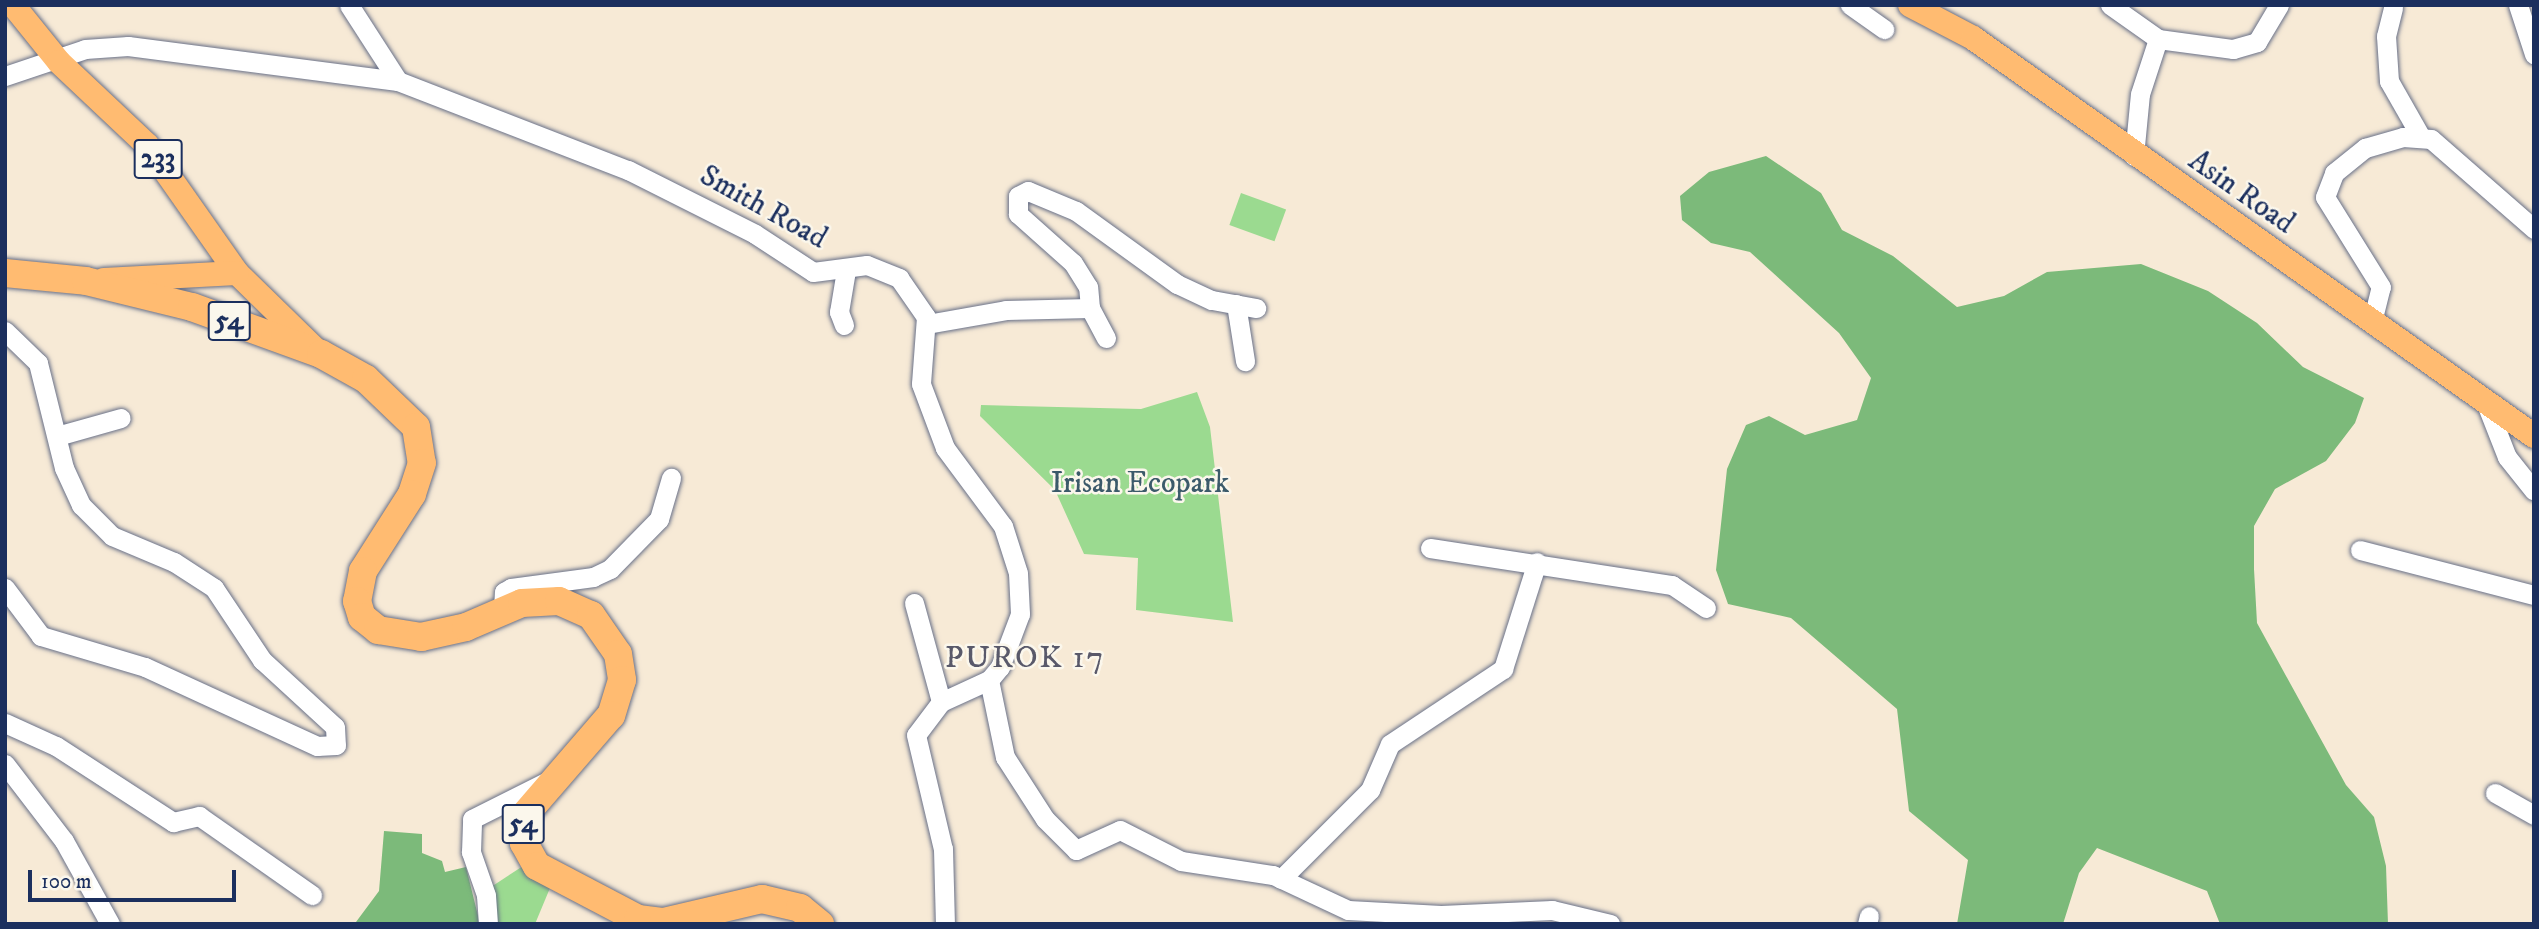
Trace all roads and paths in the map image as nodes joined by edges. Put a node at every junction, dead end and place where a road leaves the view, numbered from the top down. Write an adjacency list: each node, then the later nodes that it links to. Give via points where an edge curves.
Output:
1 (13, 5): 12 (main road, 233)
2 (349, 5): 14 (street)
3 (1850, 5): 9 (street)
4 (1910, 5): 16 (main road, Asin Road, via 1973,38)
5 (2110, 5): 10 (street)
6 (2279, 5): 10 (street, via 2248,48)
7 (2518, 5): 11 (street)
8 (2393, 8): 15 (street, via 2386,36 2389,81)
9 (1884, 29)
10 (2158, 38): 16 (street, via 2140,94)
11 (2534, 54)
12 (59, 62): 13 (street, Smith Road); 14 (street, Smith Road, via 85,49 128,46); 19 (main road, 233, via 147,145)
13 (5, 76)
14 (398, 81): 18 (street, Smith Road, via 647,179 755,234 813,272)
15 (2421, 137): 17 (street); 25 (street, via 2365,148 2327,184 2326,206 2381,287)
16 (2134, 156): 25 (main road, Asin Road)
17 (2534, 229)
18 (846, 270): 26 (street, Smith Road, via 877,267 899,278 923,306); 27 (street, via 839,312)
19 (236, 273): 21 (main road); 30 (main road, 233)
20 (5, 274): 21 (highway, 54)
21 (86, 281): 30 (highway, 54, via 192,307)
22 (1236, 304): 23 (street, via 1177,284 1076,211 1022,192 1018,214 1073,263 1092,298); 24 (street); 31 (street)
23 (1090, 308): 26 (street, via 1006,310); 29 (street)
24 (1256, 308)
25 (2372, 322): 32 (main road, Asin Road)
26 (927, 324): 46 (street, via 920,375 927,400 945,447 1003,526 1018,573 1016,636)
27 (844, 325)
28 (5, 331): 34 (street, via 38,363)
29 (1107, 338)
30 (321, 354): 45 (highway, 54, via 392,401 416,427 421,444 421,475 358,587 362,617 378,630 421,637)
31 (1245, 362)
32 (2485, 401): 35 (main road, Asin Road); 37 (street, via 2507,457)
33 (121, 418): 34 (street)
34 (57, 436): 41 (street, via 71,489 99,525 214,588 262,660 335,727 336,745 317,746 145,667 41,636)
35 (2534, 436)
36 (671, 478): 45 (street, via 659,519 610,569 593,577 511,588 504,592)
37 (2534, 491)
38 (1430, 548): 40 (street)
39 (2360, 550): 42 (street)
40 (1537, 562): 44 (street, via 1672,585); 53 (street, via 1500,674 1390,744 1370,790)
41 (5, 588)
42 (2534, 595)
43 (914, 603): 47 (street)
44 (1706, 608)
45 (503, 610): 50 (highway, 54, via 541,601 578,606 605,629 621,666 620,696 611,715)
46 (989, 680): 47 (street); 53 (street, via 1004,757 1069,847 1081,849 1100,834 1120,830 1181,861)
47 (941, 702): 58 (street, via 914,745 943,849)
48 (5, 723): 54 (street, via 56,746 173,822 199,816)
49 (5, 764): 55 (street, via 58,831)
50 (550, 780): 56 (street, via 472,819 471,852 486,895); 57 (highway, 54, via 523,817 523,831 537,866 557,879 638,919 664,922 762,900 800,908)
51 (2495, 793): 52 (street)
52 (2534, 815)
53 (1281, 879): 59 (street, via 1348,910 1569,911)
54 (312, 895)
55 (110, 924)
56 (488, 924)
57 (820, 924)
58 (945, 924)
59 (1610, 924)

